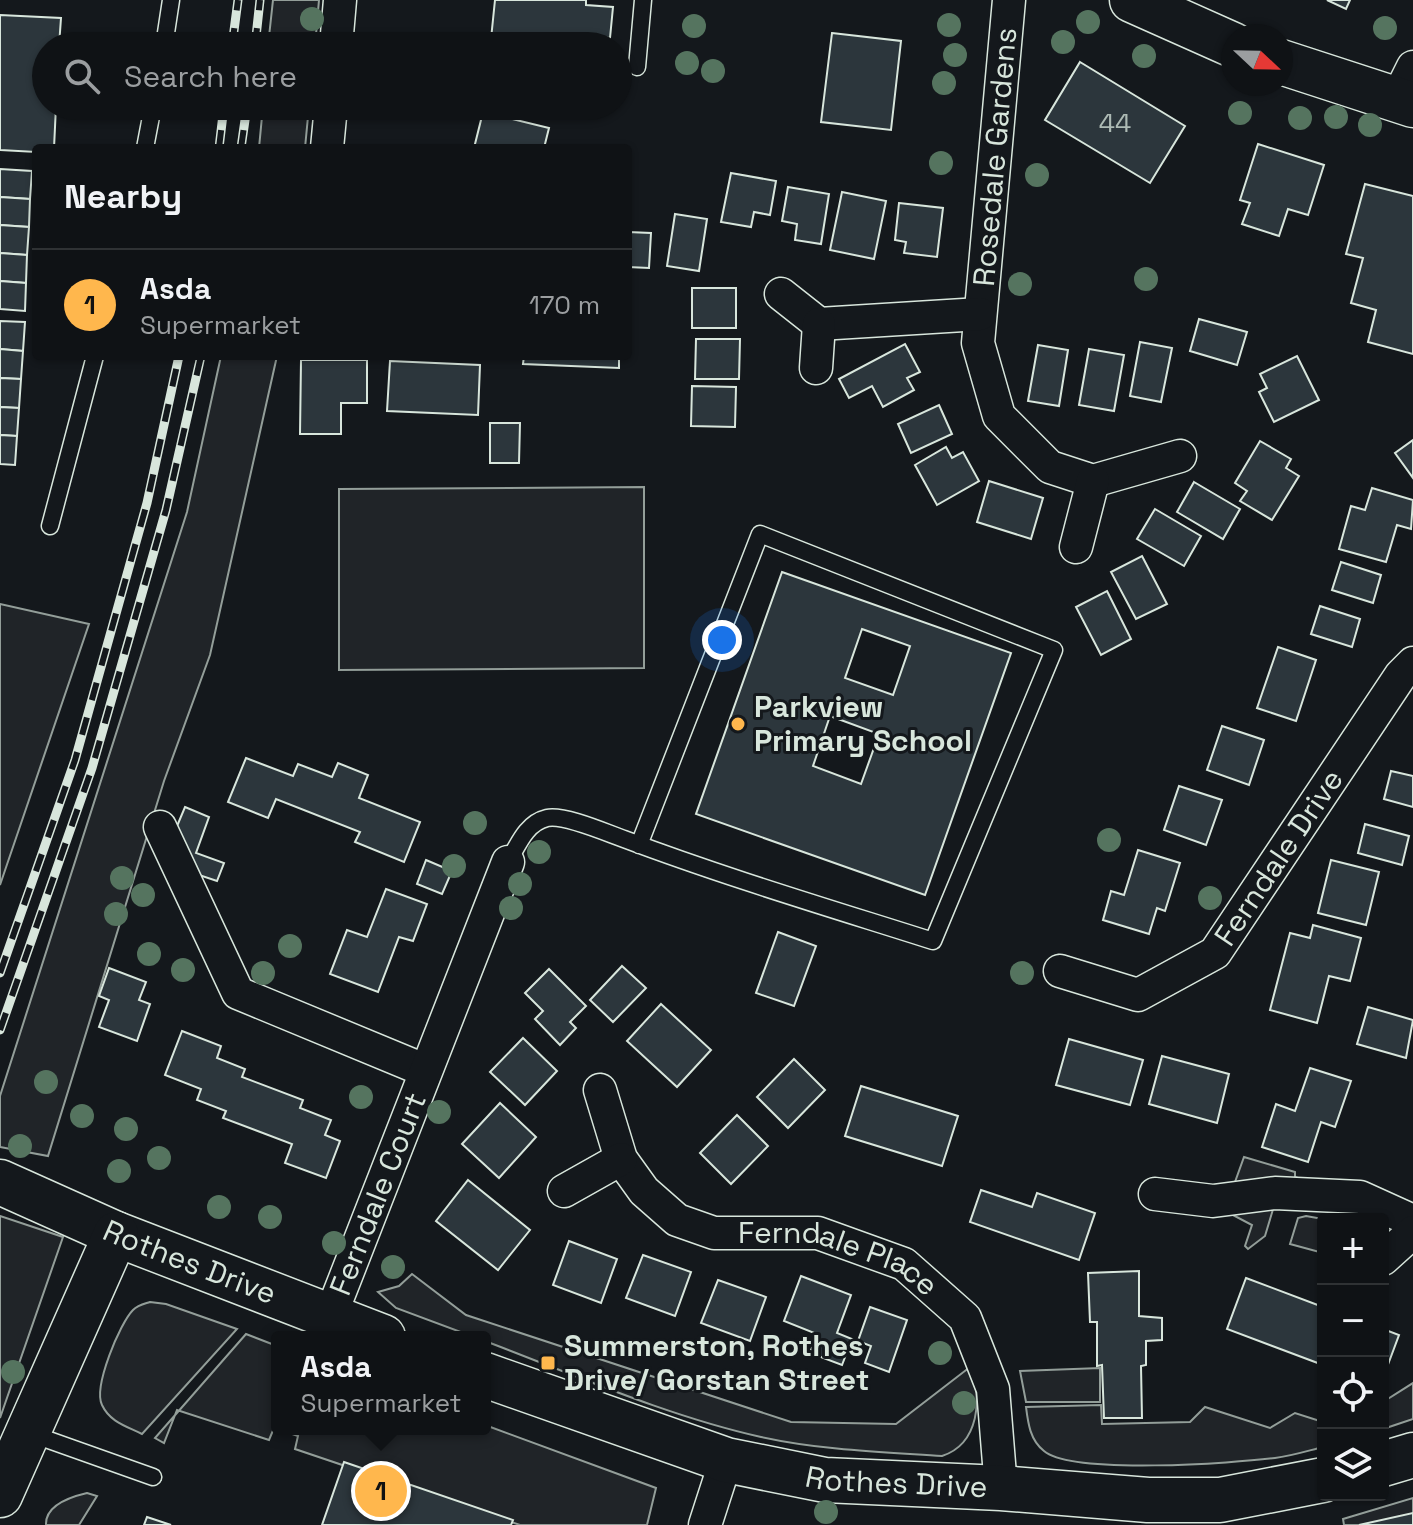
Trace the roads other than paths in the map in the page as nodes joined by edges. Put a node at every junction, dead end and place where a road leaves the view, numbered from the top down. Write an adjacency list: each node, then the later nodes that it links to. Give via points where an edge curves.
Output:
1 (171, 0): 6 (lane)
2 (340, 0): 7 (street)
3 (643, 0): 10 (lane)
4 (1009, 0): 17 (street, Rosedale Gardens)
5 (1132, 0): 8 (street)
6 (166, 32)
7 (337, 32)
8 (1221, 40)
9 (1293, 65): 11 (street)
10 (637, 67)
11 (1407, 91)
12 (150, 120): 14 (lane)
13 (330, 120): 15 (street)
14 (146, 144)
15 (327, 144)
16 (781, 294): 18 (street)
17 (980, 314): 18 (street, Rosedale Gardens); 22 (street, Rosedale Gardens, via 978,343 999,416 1050,467)
18 (819, 324): 20 (street)
19 (94, 360): 23 (lane)
20 (816, 368)
21 (1180, 456): 22 (street)
22 (1093, 481): 24 (street)
23 (50, 526)
24 (1076, 547)
25 (1413, 663): 29 (street, Ferndale Drive, via 1215,953 1138,995)
26 (160, 827): 30 (street, Ferndale Court, via 238,993)
27 (639, 845): 27 (lane, via 933,941 1054,650 760,534); 28 (lane, via 549,817 528,828)
28 (508, 862): 30 (street, Ferndale Court)
29 (1060, 971)
30 (424, 1070): 40 (street, Ferndale Court)
31 (600, 1090): 32 (street, Ferndale Place)
32 (621, 1159): 34 (street); 49 (street, Ferndale Place, via 644,1191 677,1220 714,1233 818,1233 904,1264 965,1318 993,1389)
33 (0, 1182): 38 (street, Rothes Drive)
34 (564, 1191)
35 (1155, 1194): 36 (street, via 1213,1201 1275,1193 1360,1197)
36 (1413, 1221)
37 (1413, 1232): 39 (street)
38 (116, 1234): 40 (street, Rothes Drive); 43 (street)
39 (1389, 1254)
40 (330, 1317): 41 (street, Rothes Drive)
41 (367, 1331)
42 (491, 1377): 45 (street, Rothes Drive)
43 (28, 1432): 47 (lane); 50 (street)
44 (1413, 1455): 46 (street)
45 (726, 1460): 49 (street, Rothes Drive, via 825,1480); 51 (street)
46 (1389, 1462)
47 (153, 1477)
48 (1317, 1481): 49 (street, Rothes Drive, via 1220,1500)
49 (1001, 1488)
50 (0, 1495)
51 (705, 1525)

